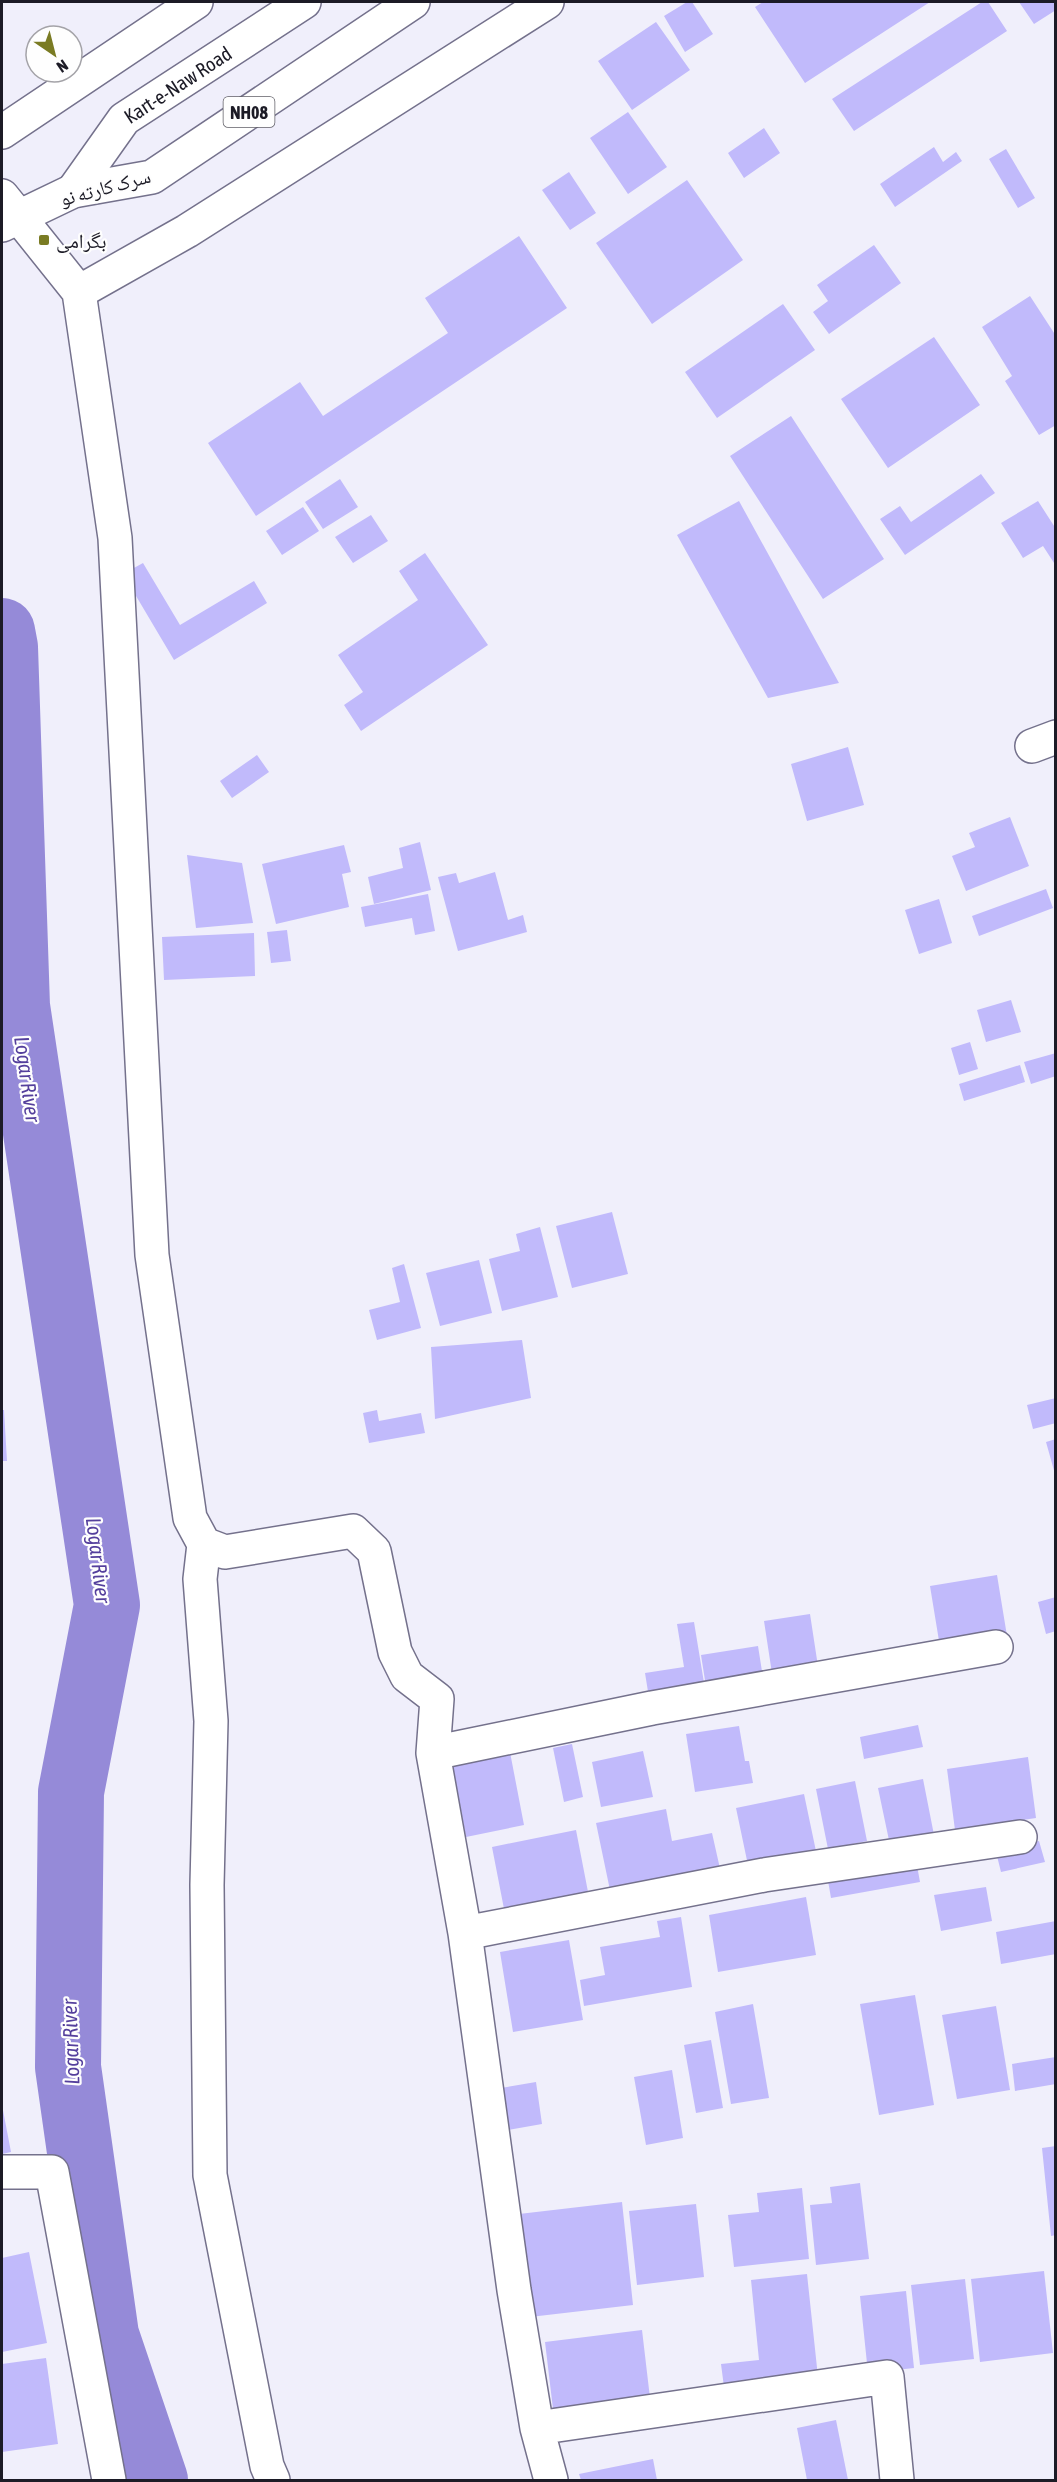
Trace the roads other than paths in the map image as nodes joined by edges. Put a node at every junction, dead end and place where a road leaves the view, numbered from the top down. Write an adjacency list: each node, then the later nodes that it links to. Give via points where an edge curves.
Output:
1 (196, 2): 5 (main road)
2 (304, 2): 6 (main road, Kart-e-Naw Road / NH08, via 124,119)
3 (413, 2): 6 (main road, سرک کارته نو / NH08, via 152,177)
4 (547, 2): 8 (main road, via 187,231)
5 (2, 132)
6 (73, 191): 7 (main road, سرک کارته نو / NH08)
7 (7, 213): 8 (main road)
8 (79, 292): 9 (main road, via 114,538 152,1255 190,1518)
9 (204, 1544): 11 (main road, via 225,1552 353,1531 374,1551 395,1652 407,1676 436,1699); 17 (main road, via 200,1579 211,1721 207,1885 210,2175)
10 (996, 1647): 11 (main road, via 652,1708)
11 (433, 1753): 13 (main road)
12 (1020, 1837): 13 (main road, via 764,1875)
13 (465, 1933): 15 (main road)
14 (2, 2172): 16 (main road, via 52,2172)
15 (537, 2428): 18 (main road); 19 (main road, via 886,2377)
16 (109, 2481)
17 (273, 2481)
18 (551, 2481)
19 (897, 2481)

